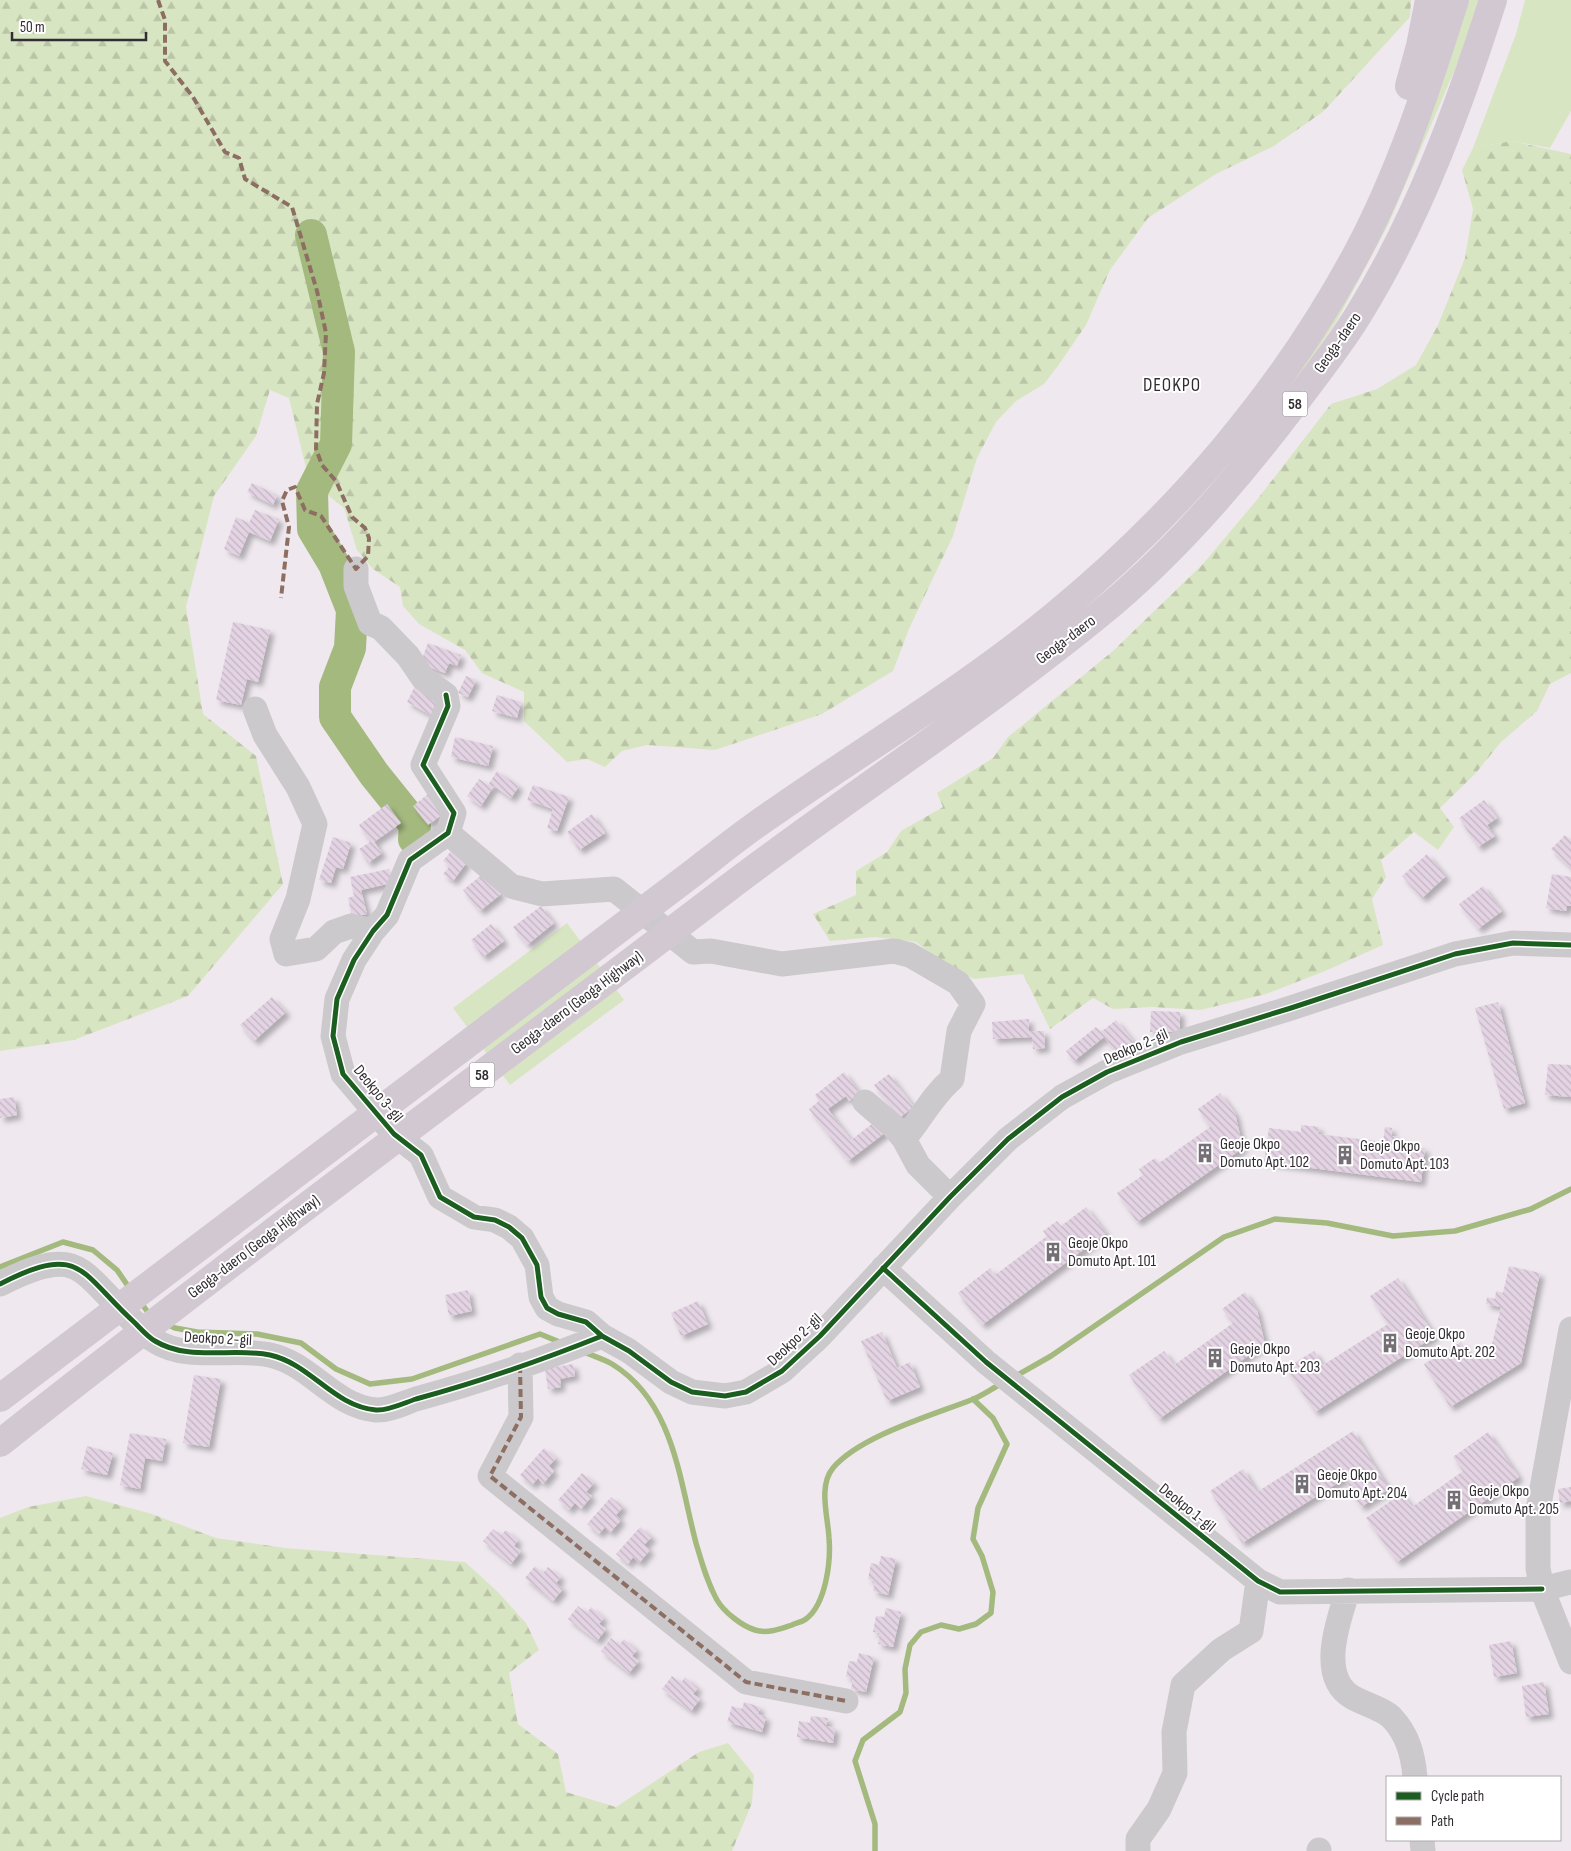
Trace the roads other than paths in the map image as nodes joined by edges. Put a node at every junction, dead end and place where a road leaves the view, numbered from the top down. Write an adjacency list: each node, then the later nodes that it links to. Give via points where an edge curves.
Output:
1 (1429, 0): 6 (highway, via 1405,100 1366,196 1316,296 1312,312)
2 (1455, 0): 6 (highway, Geoga-daero / 58, via 1431,76 1388,189 1358,251)
3 (1494, 0): 5 (highway, Geoga-daero / 58)
4 (1508, 0): 5 (highway, via 1482,83 1473,93)
5 (1463, 96): 10 (highway, Geoga-daero / 58, via 1413,210 1360,313 1268,440 1223,494 1106,609)
6 (1317, 322): 8 (highway, Geoga-daero / 58, via 1233,438 1155,524 1056,614)
7 (356, 569): 11 (street, via 356,586 370,623 381,628 408,656 423,678 446,695 448,706 423,765 454,813)
8 (951, 692): 22 (highway, Geoga-daero (Geoga Highway) / 58, via 763,820)
9 (254, 710): 12 (street, via 316,824 298,899 282,939 286,954 316,949 334,932 351,926)
10 (968, 715): 24 (highway, Geoga-daero (Geoga Highway) / 58, via 791,840)
11 (448, 833): 12 (street, Deokpo 3-gil, via 410,860 387,915); 15 (street, via 511,886 542,894 614,889 693,952 711,951 782,964 894,951 910,955 958,983 973,1004 959,1031 952,1079 938,1091)
12 (373, 931): 20 (street, Deokpo 3-gil, via 354,960 337,999 333,1036 344,1074 394,1134 421,1155 440,1197 474,1217 495,1220 522,1238 537,1265 541,1297 547,1308 586,1322)
13 (1571, 945): 16 (street, Deokpo 2-gil, via 1513,943 1455,954 1180,1042 1107,1072 1062,1098 1008,1139)
14 (865, 1102): 15 (street)
15 (904, 1139): 16 (street, via 918,1165)
16 (950, 1197): 17 (street, Deokpo 2-gil)
17 (883, 1268): 20 (street, Deokpo 2-gil, via 782,1372 746,1392 725,1396 692,1392 671,1382 629,1351); 25 (street, Deokpo 1-gil, via 986,1362)
18 (0, 1284): 21 (street, Deokpo 2-gil, via 41,1265 61,1263 78,1268 95,1280 154,1341 176,1349 269,1355 288,1362 337,1397 356,1406 378,1410)
19 (1571, 1329): 23 (street)
20 (580, 1344): 21 (street, Deokpo 2-gil)
21 (520, 1365): 30 (street, via 521,1417 490,1476 746,1682)
22 (0, 1398)
23 (1561, 1435): 27 (street, via 1538,1510 1538,1568)
24 (0, 1443)
25 (1258, 1581): 28 (street, Deokpo 1-gil, via 1280,1592); 32 (street, via 1250,1631 1221,1650 1182,1685 1174,1732 1174,1773 1159,1808 1138,1838)
26 (1571, 1582): 27 (street, Deokpo 1-gil)
27 (1542, 1589): 28 (street, Deokpo 1-gil); 29 (street)
28 (1348, 1590): 31 (street, via 1334,1635 1333,1661 1337,1681 1349,1696 1392,1716 1412,1748)
29 (1571, 1662)
30 (846, 1701)
31 (1415, 1776)
32 (1138, 1851)

